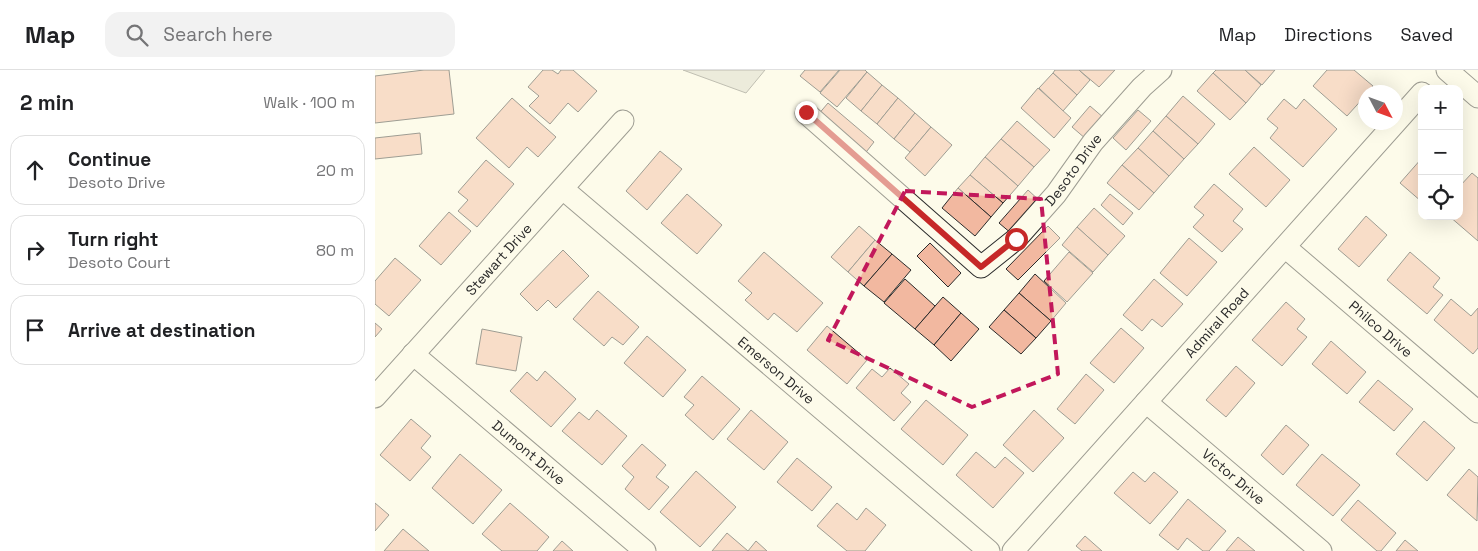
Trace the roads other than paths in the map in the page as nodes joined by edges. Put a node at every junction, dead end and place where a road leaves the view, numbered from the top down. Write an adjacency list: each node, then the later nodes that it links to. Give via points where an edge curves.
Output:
1 (1161, 70): 7 (street, Desoto Drive, via 1093,142 1056,194 1016,239 981,267)
2 (1442, 70): 4 (street)
3 (1447, 70): 6 (street)
4 (1429, 85)
5 (1418, 97): 10 (street, Admiral Road)
6 (1478, 97)
7 (806, 112)
8 (623, 121): 9 (street, Stewart Drive)
9 (563, 189): 11 (street, Stewart Drive); 16 (street, Emerson Drive)
10 (1285, 247): 13 (street, Admiral Road); 14 (street, Philco Drive)
11 (413, 354): 12 (street, Stewart Drive); 15 (street, Dumont Drive)
12 (375, 397)
13 (1146, 402): 17 (street, Admiral Road); 18 (street, Victor Drive)
14 (1478, 412)
15 (645, 551)
16 (989, 551)
17 (1013, 551)
18 (1321, 551)

